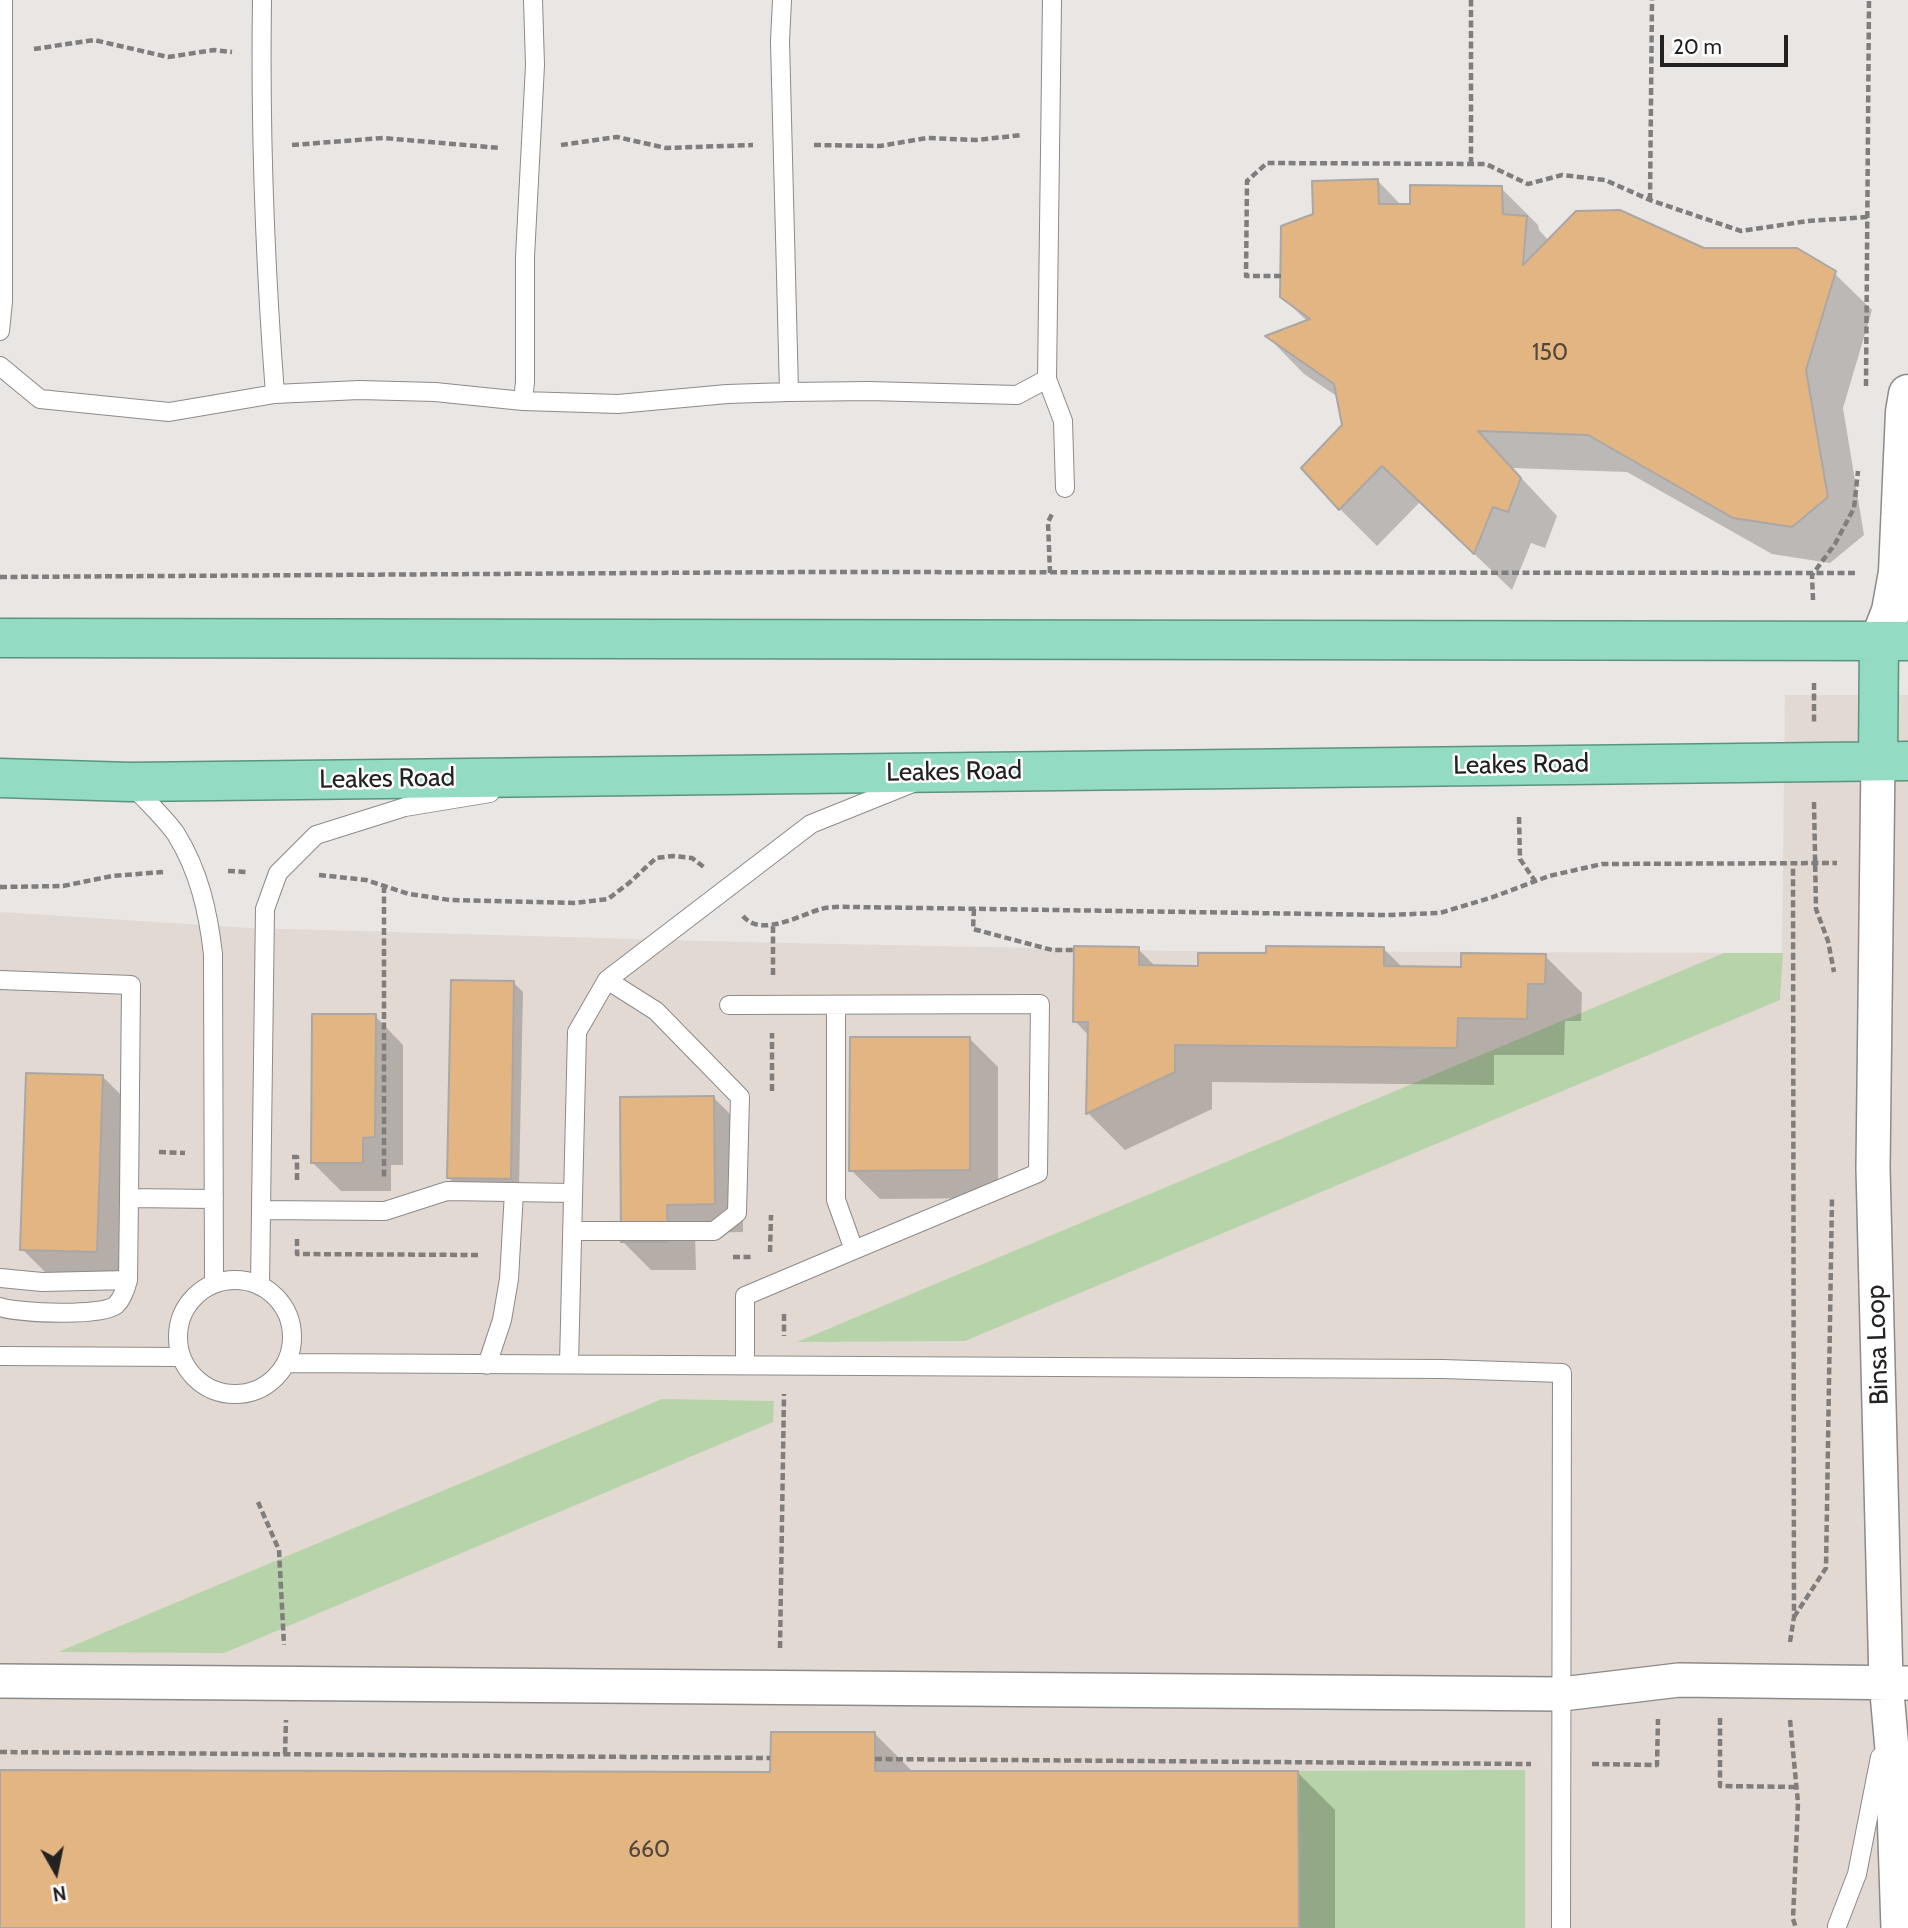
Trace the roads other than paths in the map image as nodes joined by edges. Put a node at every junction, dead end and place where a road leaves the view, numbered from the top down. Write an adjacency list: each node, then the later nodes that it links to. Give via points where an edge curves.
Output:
1 (3, 0): 6 (lane)
2 (262, 0): 10 (lane, via 268,295)
3 (533, 0): 12 (lane, via 535,65)
4 (782, 0): 9 (lane)
5 (1052, 0): 8 (lane)
6 (0, 331)
7 (0, 366): 10 (lane, via 40,399 117,407 169,412)
8 (1048, 379): 9 (lane, via 1017,394); 13 (lane, via 1063,421)
9 (789, 392): 12 (lane, via 618,404)
10 (275, 394): 12 (lane, via 435,391)
11 (1908, 394): 15 (street, via 1898,572 1891,611)
12 (523, 401)
13 (1065, 488)
14 (0, 638): 15 (highway)
15 (1893, 641): 16 (highway)
16 (1893, 761): 17 (highway, Leakes Road); 43 (street, Binsa Loop, via 1873,1168)
17 (942, 772): 18 (highway, Leakes Road); 22 (lane, via 811,824)
18 (594, 777): 20 (highway, Leakes Road); 29 (lane, via 405,807 316,835 278,873 265,909)
19 (0, 778): 20 (highway, Leakes Road)
20 (130, 782): 28 (lane, via 175,833 208,911 213,954)
21 (0, 980): 27 (lane, via 131,985)
22 (607, 980): 26 (lane, via 577,1032); 30 (lane, via 656,1011 740,1097 737,1213 714,1231)
23 (729, 1004): 24 (lane)
24 (836, 1005): 31 (lane, via 836,1200); 31 (lane, via 1040,1004 1038,1173)
25 (514, 1192): 26 (lane); 29 (lane, via 447,1191 384,1211); 40 (lane, via 509,1279 502,1320)
26 (573, 1193): 30 (lane)
27 (129, 1198): 28 (lane); 33 (lane)
28 (214, 1199): 34 (lane)
29 (261, 1210): 35 (lane)
30 (572, 1231): 41 (lane)
31 (854, 1250): 42 (lane, via 745,1296)
32 (0, 1278): 33 (lane)
33 (128, 1280): 36 (lane, via 116,1304 104,1311 17,1312)
34 (214, 1283): 35 (lane, via 232,1279); 38 (lane, via 186,1306 177,1340)
35 (260, 1286): 39 (lane, via 284,1306 291,1324 292,1344)
36 (0, 1307)
37 (0, 1356): 38 (lane)
38 (181, 1357): 39 (lane, via 189,1373 203,1385 237,1395 274,1379)
39 (286, 1363): 40 (lane)
40 (486, 1364): 41 (lane)
41 (569, 1364): 42 (lane)
42 (745, 1365): 46 (lane, via 1562,1373)
43 (1894, 1419): 45 (street, Binsa Loop)
44 (0, 1681): 46 (street)
45 (1894, 1690): 46 (street, via 1785,1679 1679,1679); 47 (lane, via 1857,1874); 49 (street, Binsa Loop)
46 (1562, 1694): 48 (lane)
47 (1838, 1926)
48 (1561, 1928)
49 (1898, 1928)

